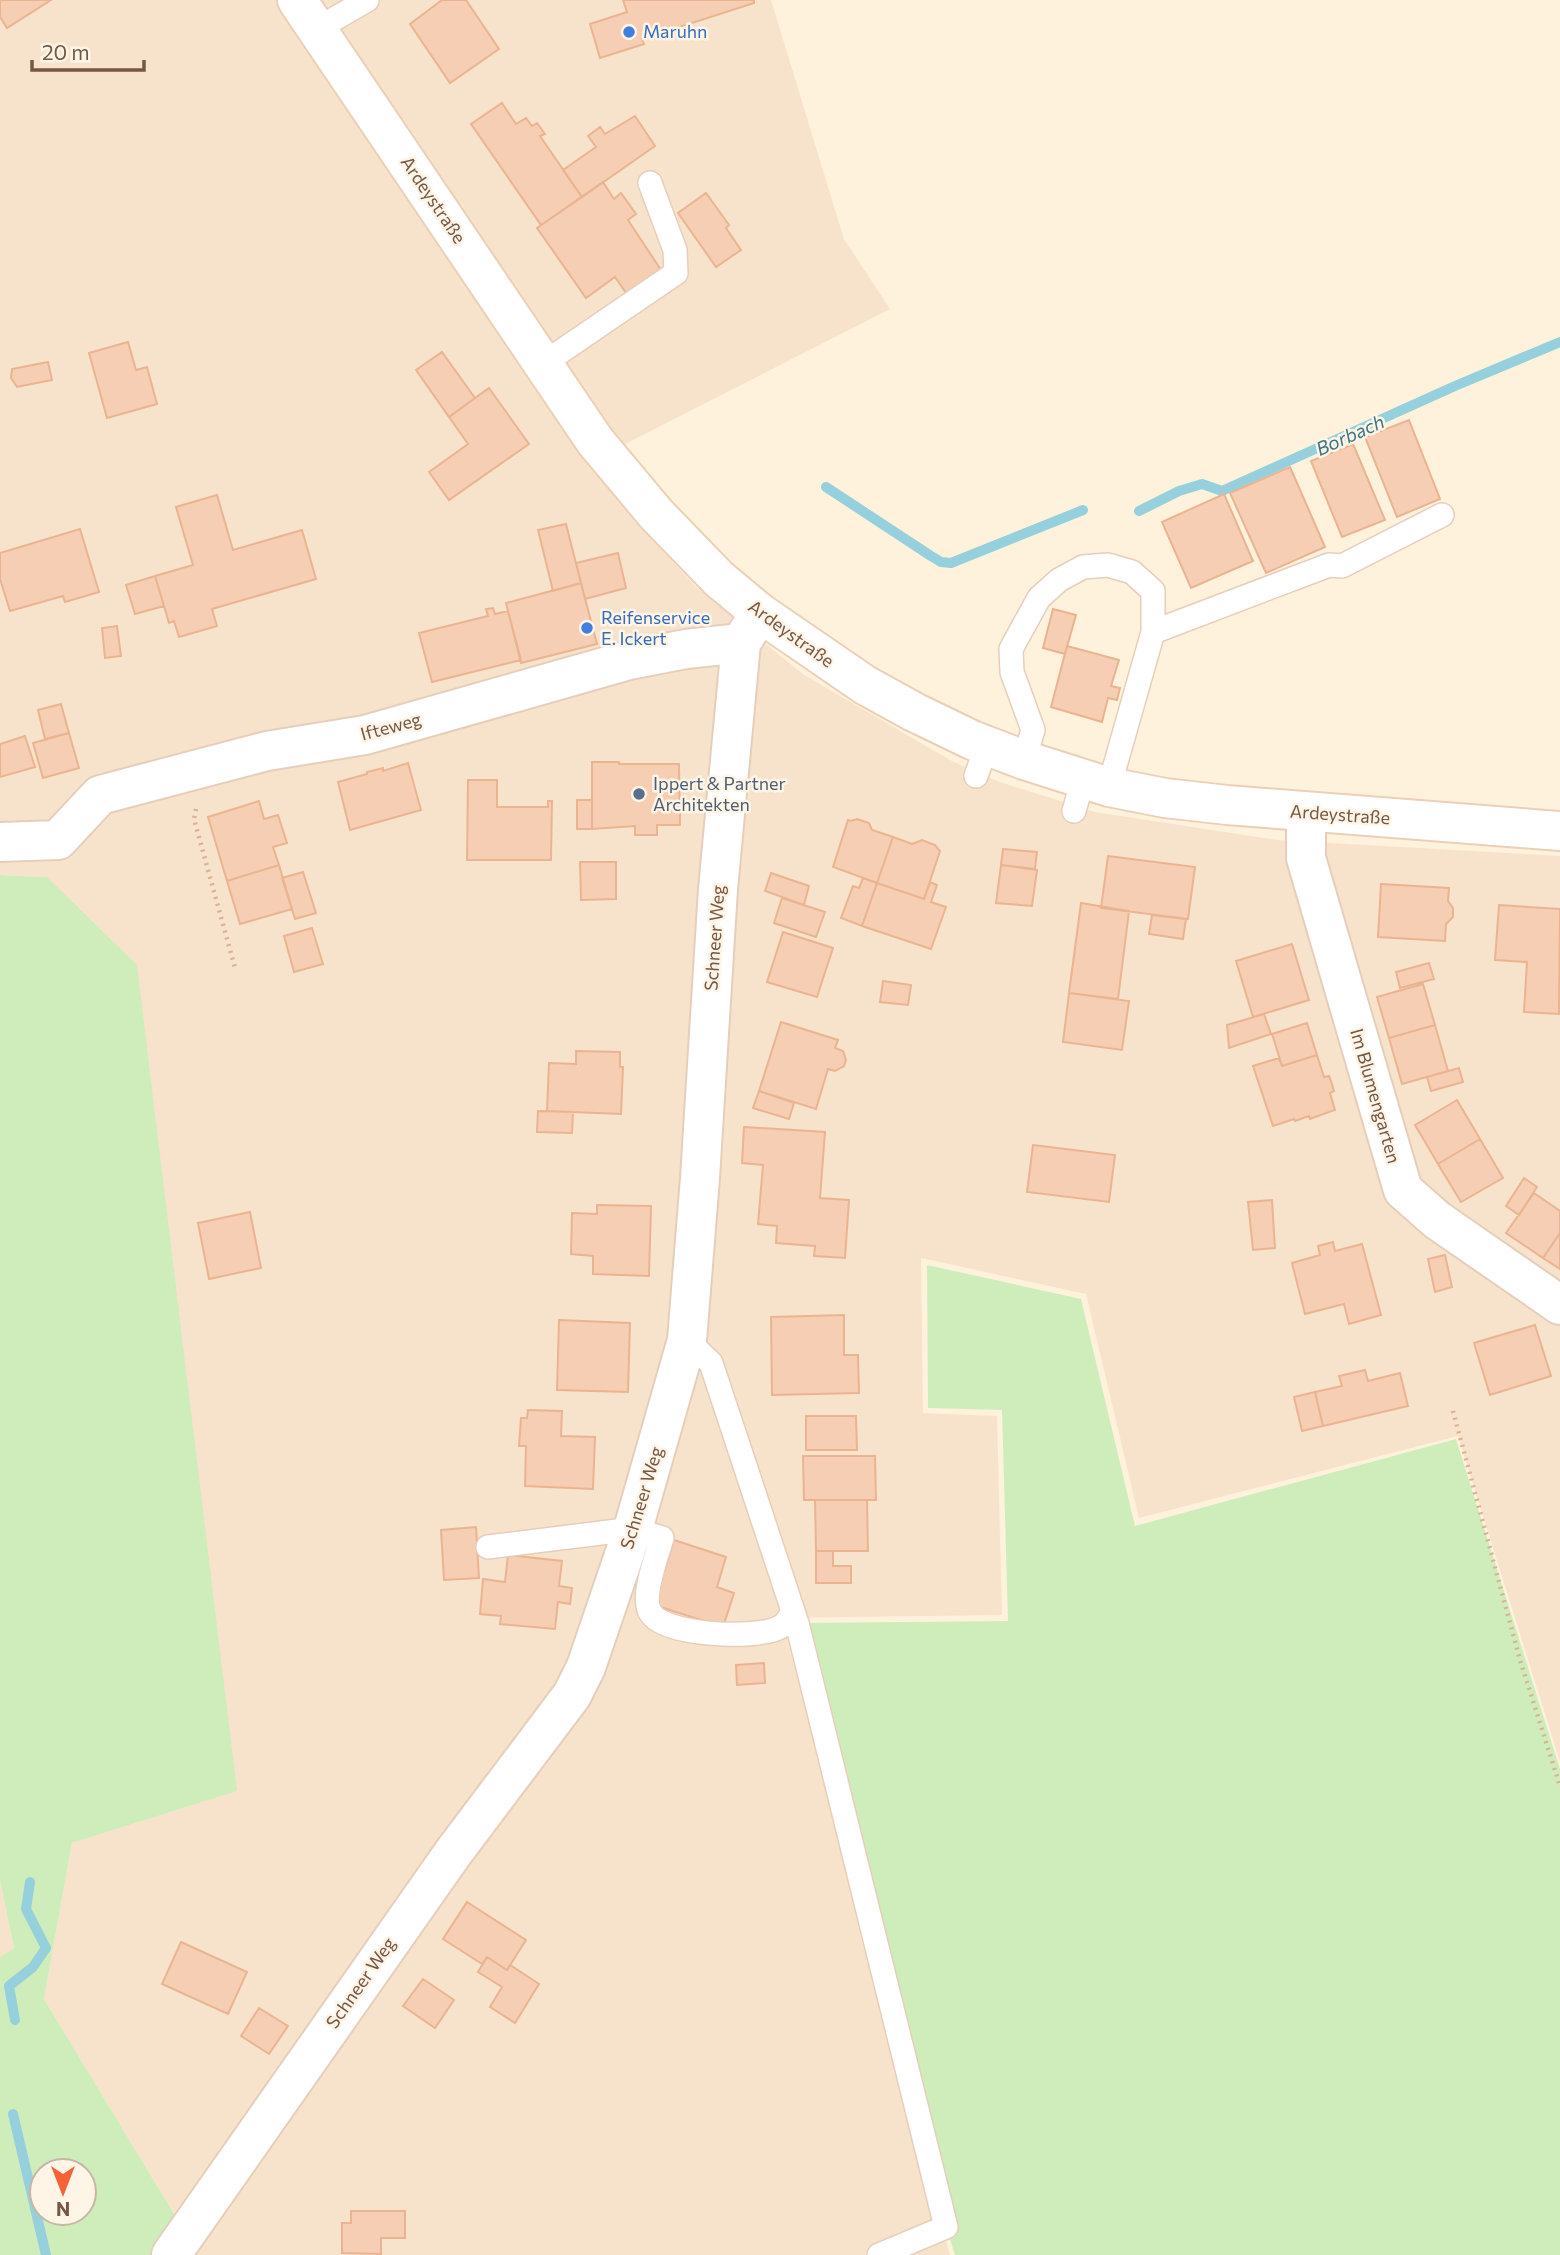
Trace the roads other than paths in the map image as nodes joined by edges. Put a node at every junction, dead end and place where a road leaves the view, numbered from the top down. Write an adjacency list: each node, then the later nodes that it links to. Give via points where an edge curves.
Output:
1 (368, 0): 2 (lane)
2 (307, 15): 4 (street, Ardeystraße)
3 (650, 183): 4 (lane, via 675,250 676,273)
4 (544, 363): 6 (street, Ardeystraße, via 595,441 719,579)
5 (1443, 515): 7 (lane, via 1342,566 1329,565)
6 (751, 628): 8 (street, Ardeystraße, via 914,712 981,760); 12 (street, Ifteweg, via 630,668 365,735 267,751 100,795 58,840); 14 (street, Schneer Weg, via 709,889 700,1178)
7 (1153, 632): 8 (lane, via 1153,591 1132,572 1108,565 1083,567 1039,598 1011,649 1012,672 1033,730); 9 (lane)
8 (1024, 760): 9 (street, Ardeystraße)
9 (1089, 792): 10 (street, Ardeystraße)
10 (1306, 812): 11 (street, Ardeystraße); 13 (street, Im Blumengarten, via 1306,858 1403,1190 1437,1220)
11 (1560, 831)
12 (0, 842)
13 (1560, 1305)
14 (687, 1340): 15 (street, Schneer Weg); 17 (lane, via 711,1363)
15 (634, 1529): 16 (lane); 17 (lane, via 662,1538 646,1597 650,1613 662,1624 704,1634 751,1635 778,1629); 18 (street, Schneer Weg, via 572,1695 445,1864)
16 (488, 1547)
17 (793, 1611): 19 (lane, via 946,2227)
18 (171, 2255)
19 (879, 2255)

